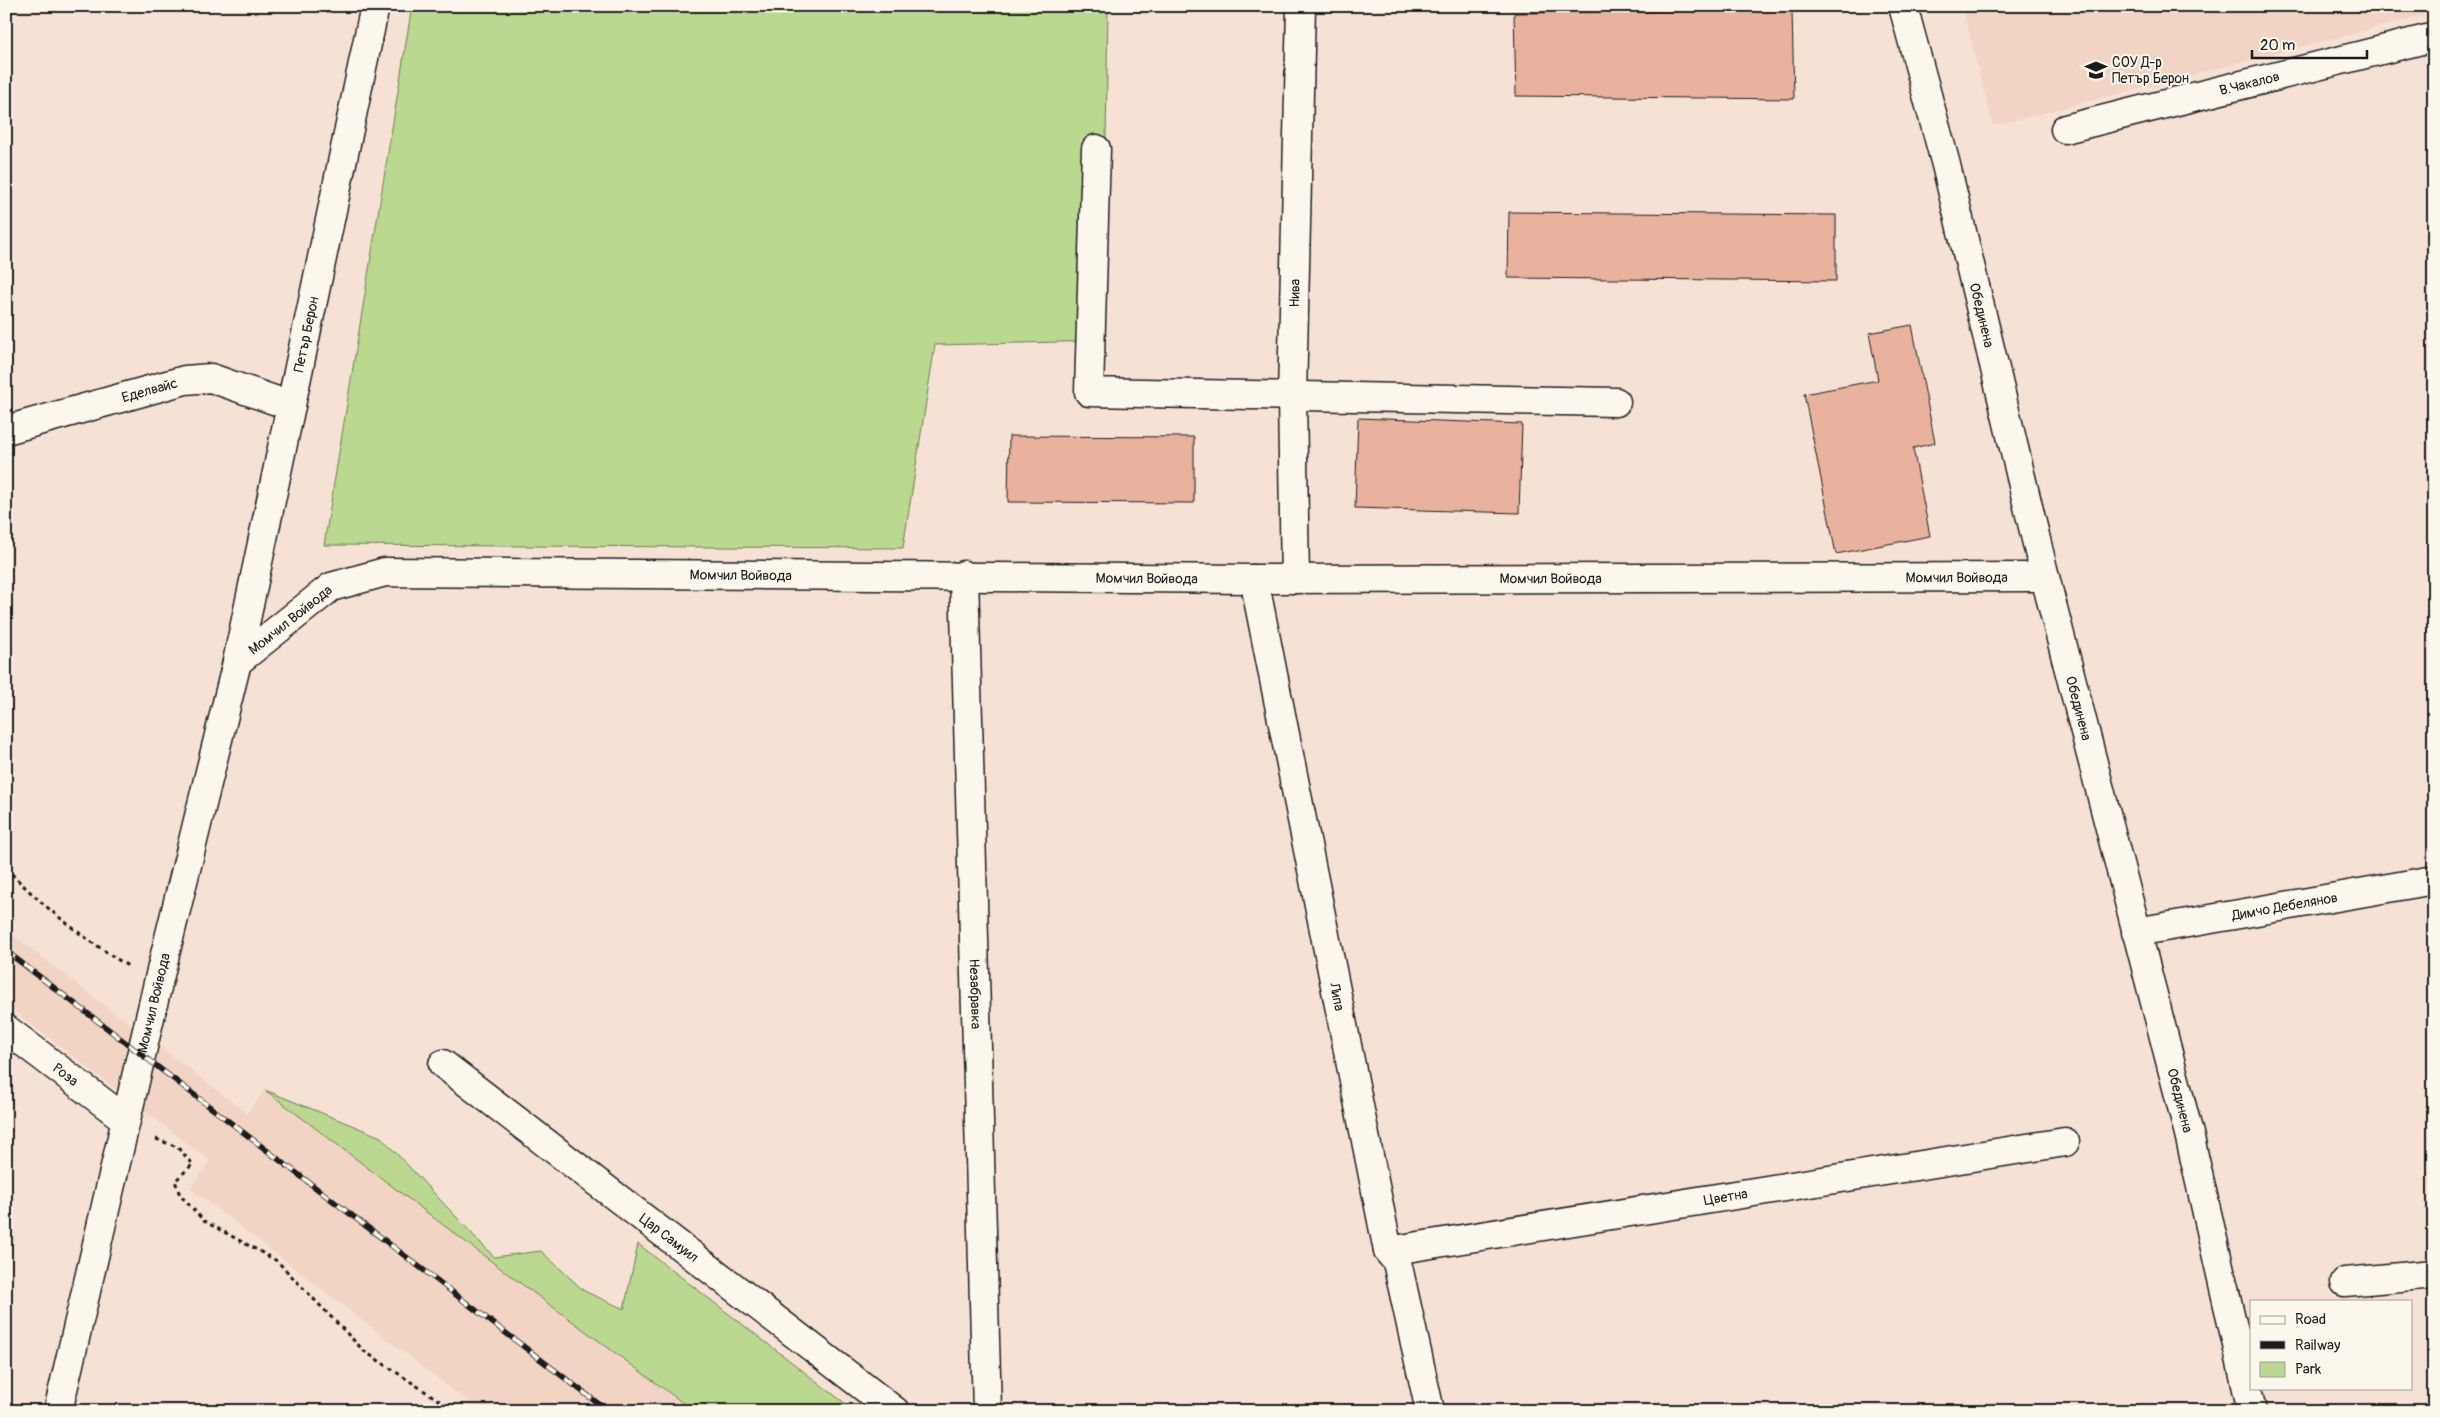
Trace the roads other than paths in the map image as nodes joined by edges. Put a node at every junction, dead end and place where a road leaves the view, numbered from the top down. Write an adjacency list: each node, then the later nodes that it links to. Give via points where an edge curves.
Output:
1 (376, 6): 9 (street, Петър Берон)
2 (1300, 6): 7 (street, Нива)
3 (1903, 6): 12 (street, Обединена, via 1946,165)
4 (2434, 37): 5 (street, В.Чакалов)
5 (2065, 129)
6 (1096, 149): 7 (street, via 1090,392)
7 (1292, 397): 8 (street); 14 (street, Нива)
8 (1616, 402)
9 (291, 406): 10 (street, Еделвайс, via 211,378 185,380); 15 (street, Петър Берон)
10 (6, 430)
11 (964, 575): 13 (street, Момчил Войвода); 15 (street, Момчил Войвода, via 385,572 331,587); 27 (street, Незабравка)
12 (2045, 577): 14 (street, Момчил Войвода); 17 (street, Обединена)
13 (1254, 579): 14 (street, Момчил Войвода); 22 (street, Липа)
14 (1295, 579)
15 (236, 662): 20 (street, Момчил Войвода)
16 (2434, 880): 17 (street, Димчо Дебелянов)
17 (2136, 932): 29 (street, Обединена, via 2189,1134)
18 (6, 1029): 20 (street, Роза)
19 (443, 1064): 26 (street, Цар Самуил)
20 (126, 1120): 25 (street, Момчил Войвода)
21 (2065, 1142): 22 (street, Цветна)
22 (1388, 1251): 28 (street, Липа, via 1396,1262)
23 (2434, 1274): 24 (street)
24 (2345, 1282)
25 (58, 1411)
26 (894, 1411)
27 (987, 1411)
28 (1430, 1411)
29 (2252, 1411)

